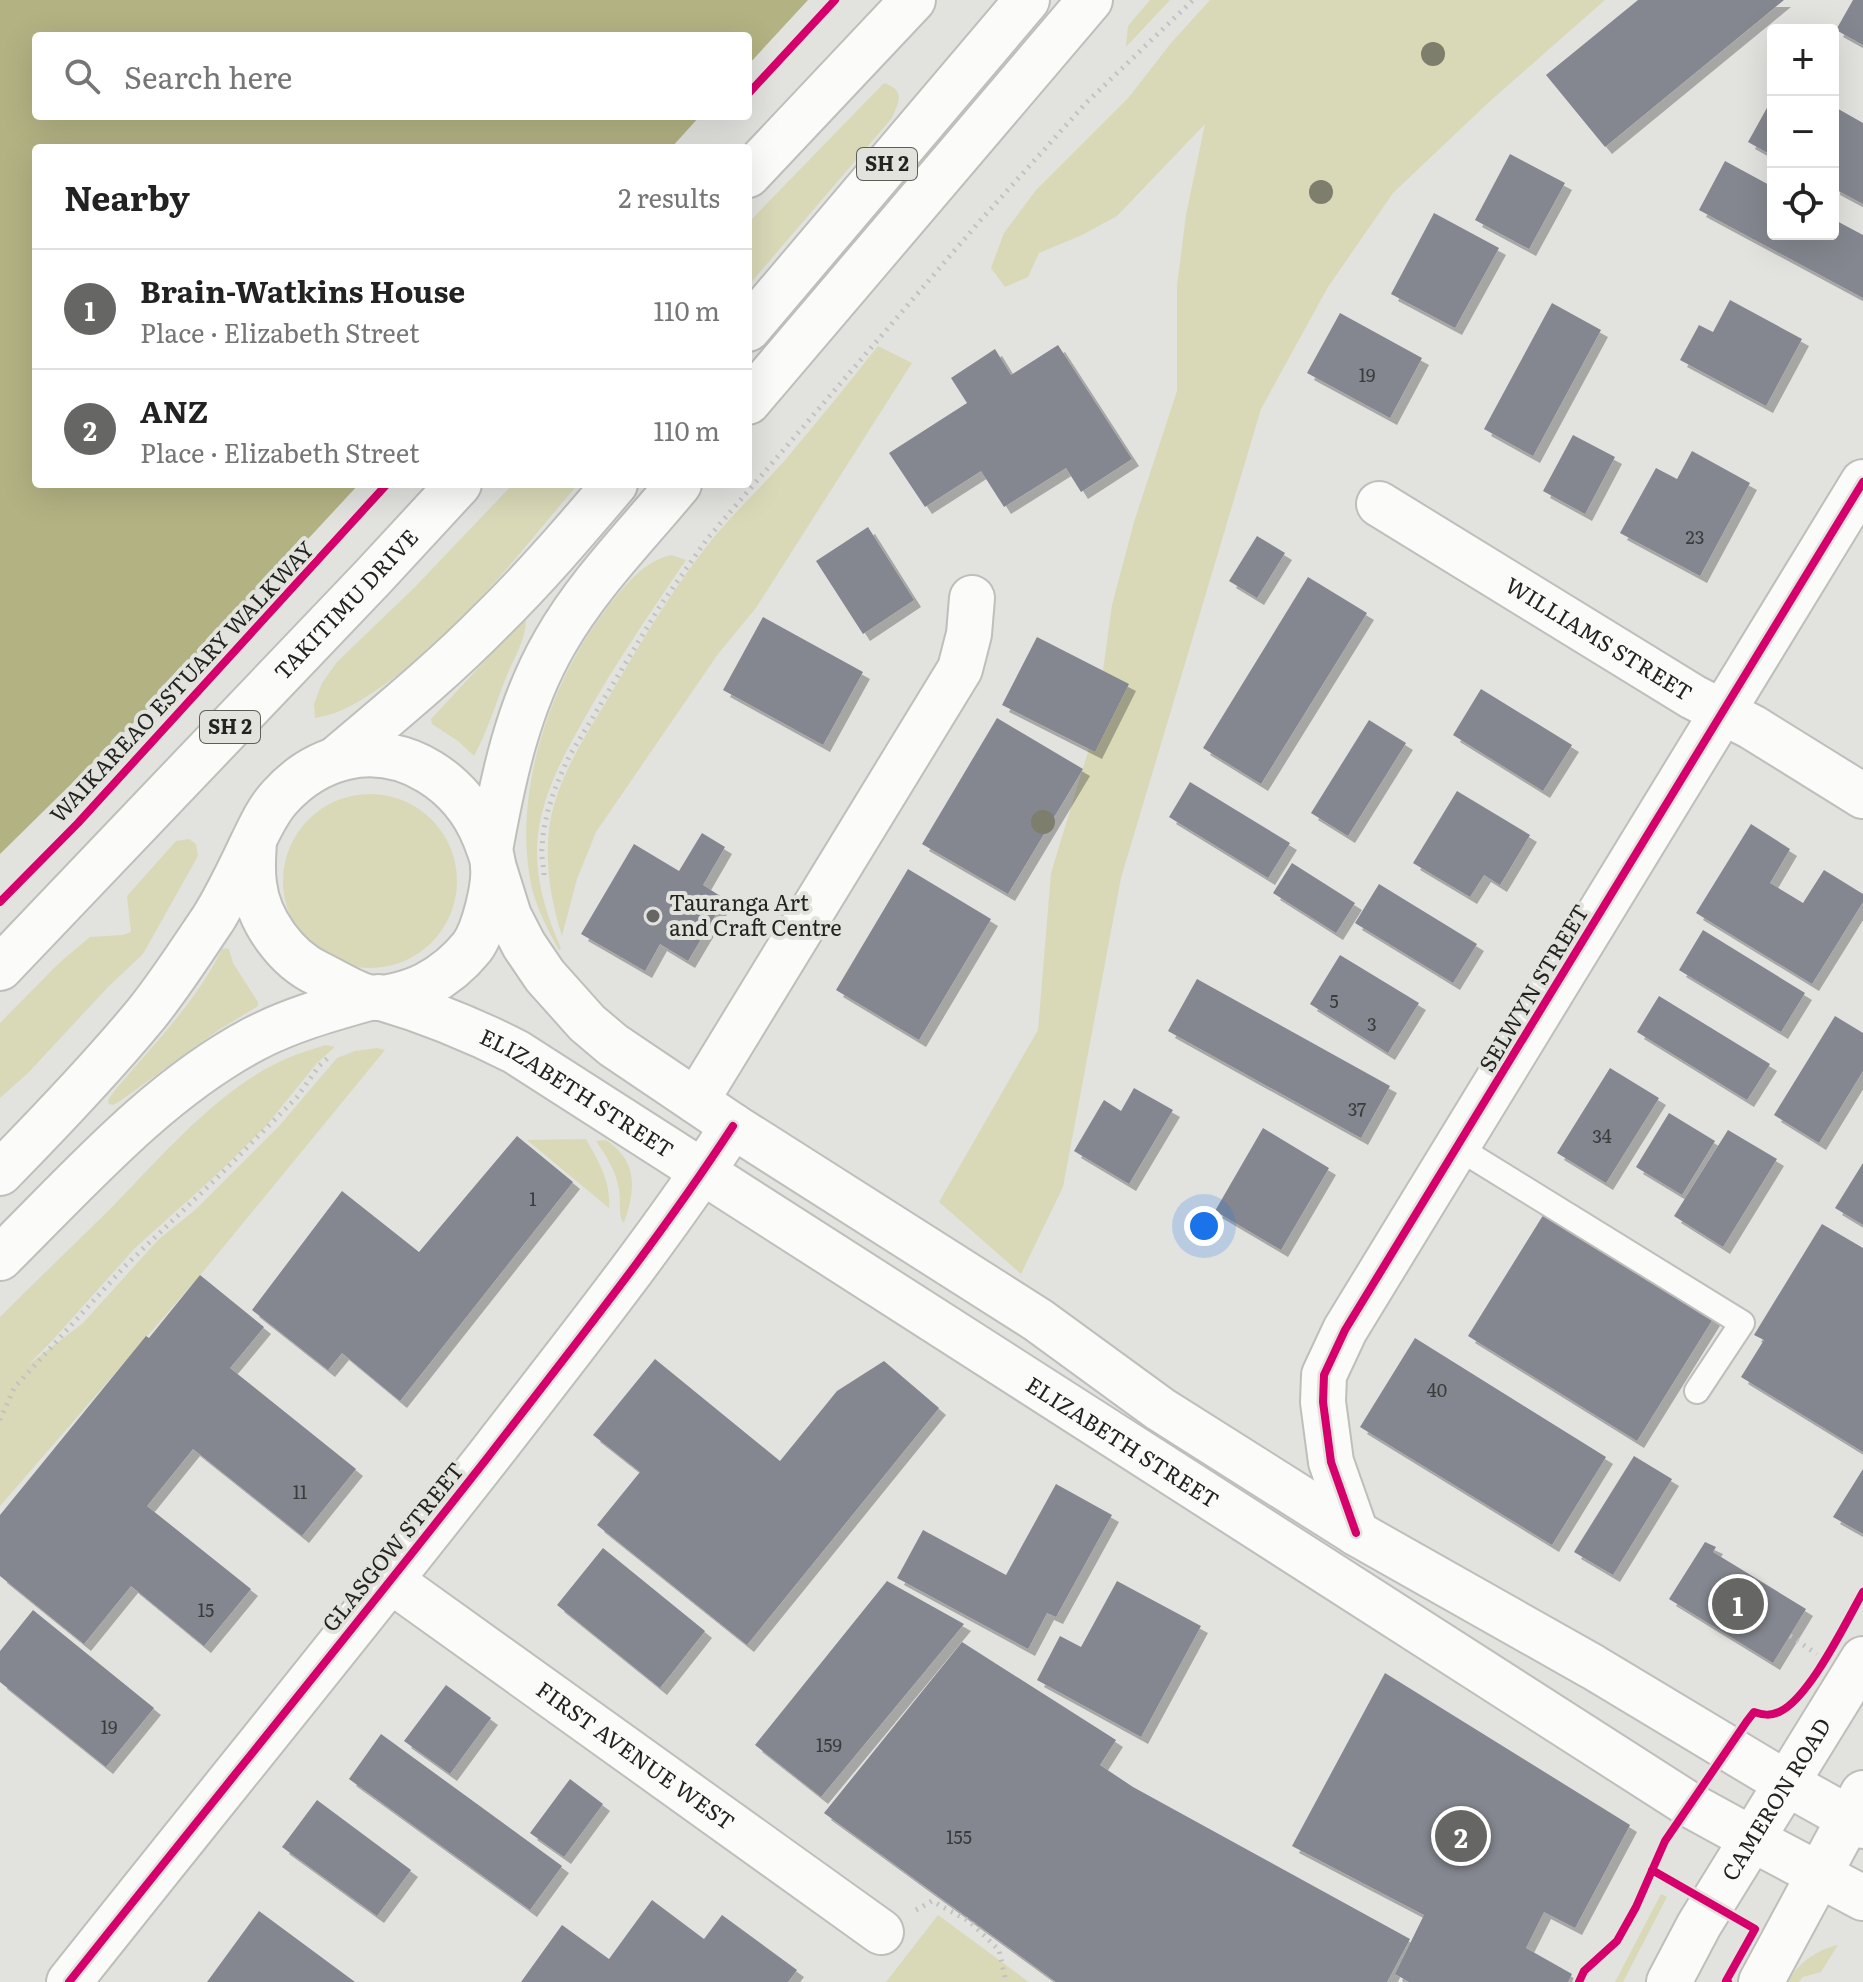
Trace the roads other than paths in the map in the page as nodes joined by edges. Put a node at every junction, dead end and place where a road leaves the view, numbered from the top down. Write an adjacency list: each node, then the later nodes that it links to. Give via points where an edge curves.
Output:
1 (913, 0): 4 (main road)
2 (1027, 0): 5 (main road, SH 2)
3 (1090, 0): 6 (main road, SH 2)
4 (752, 171)
5 (752, 324)
6 (752, 397)
7 (1863, 482): 13 (main road, SELWYN STREET)
8 (455, 488): 18 (main road, TAKITIMU DRIVE / SH 2)
9 (612, 488): 14 (main road, via 491,622)
10 (676, 488): 17 (main road, via 592,588 540,671 504,775)
11 (1379, 504): 13 (main road, WILLIAMS STREET)
12 (972, 598): 20 (main road, via 960,669)
13 (1722, 712): 15 (main road, WILLIAMS STREET); 22 (main road, SELWYN STREET)
14 (335, 760): 16 (main road, via 297,781 277,800); 17 (main road, via 378,754 404,760 445,781 478,822)
15 (1863, 796)
16 (254, 842): 19 (main road, via 254,887 265,919 284,948 310,970); 23 (main road, via 214,916 149,1010)
17 (492, 858): 19 (main road, via 493,884 474,946 441,977 408,994); 20 (main road, via 509,916 545,976 613,1045)
18 (0, 968)
19 (373, 998): 24 (main road, ELIZABETH STREET, via 474,1030 516,1052); 25 (main road, via 291,1022 219,1060 133,1127)
20 (696, 1101): 21 (main road)
21 (733, 1126): 24 (main road, GLASGOW STREET); 27 (main road, via 1038,1320 1160,1409)
22 (1457, 1147): 26 (lane, via 1742,1323); 27 (main road, SELWYN STREET, via 1345,1330 1324,1375 1331,1462)
23 (0, 1173)
24 (702, 1173): 28 (main road, GLASGOW STREET, via 623,1283); 32 (main road, ELIZABETH STREET, via 1690,1805)
25 (0, 1258)
26 (1697, 1391)
27 (1356, 1533): 30 (main road)
28 (390, 1580): 35 (main road, FIRST AVENUE WEST); 36 (main road, GLASGOW STREET)
29 (1844, 1659): 30 (main road, CAMERON ROAD)
30 (1786, 1783): 31 (main road); 32 (main road, CAMERON ROAD)
31 (1858, 1813): 33 (main road)
32 (1752, 1839): 33 (main road, ELIZABETH STREET); 37 (main road, CAMERON ROAD)
33 (1820, 1875): 34 (main road, ELIZABETH STREET); 38 (main road)
34 (1863, 1898)
35 (881, 1932)
36 (69, 1982)
37 (1669, 1982)
38 (1761, 1982)

